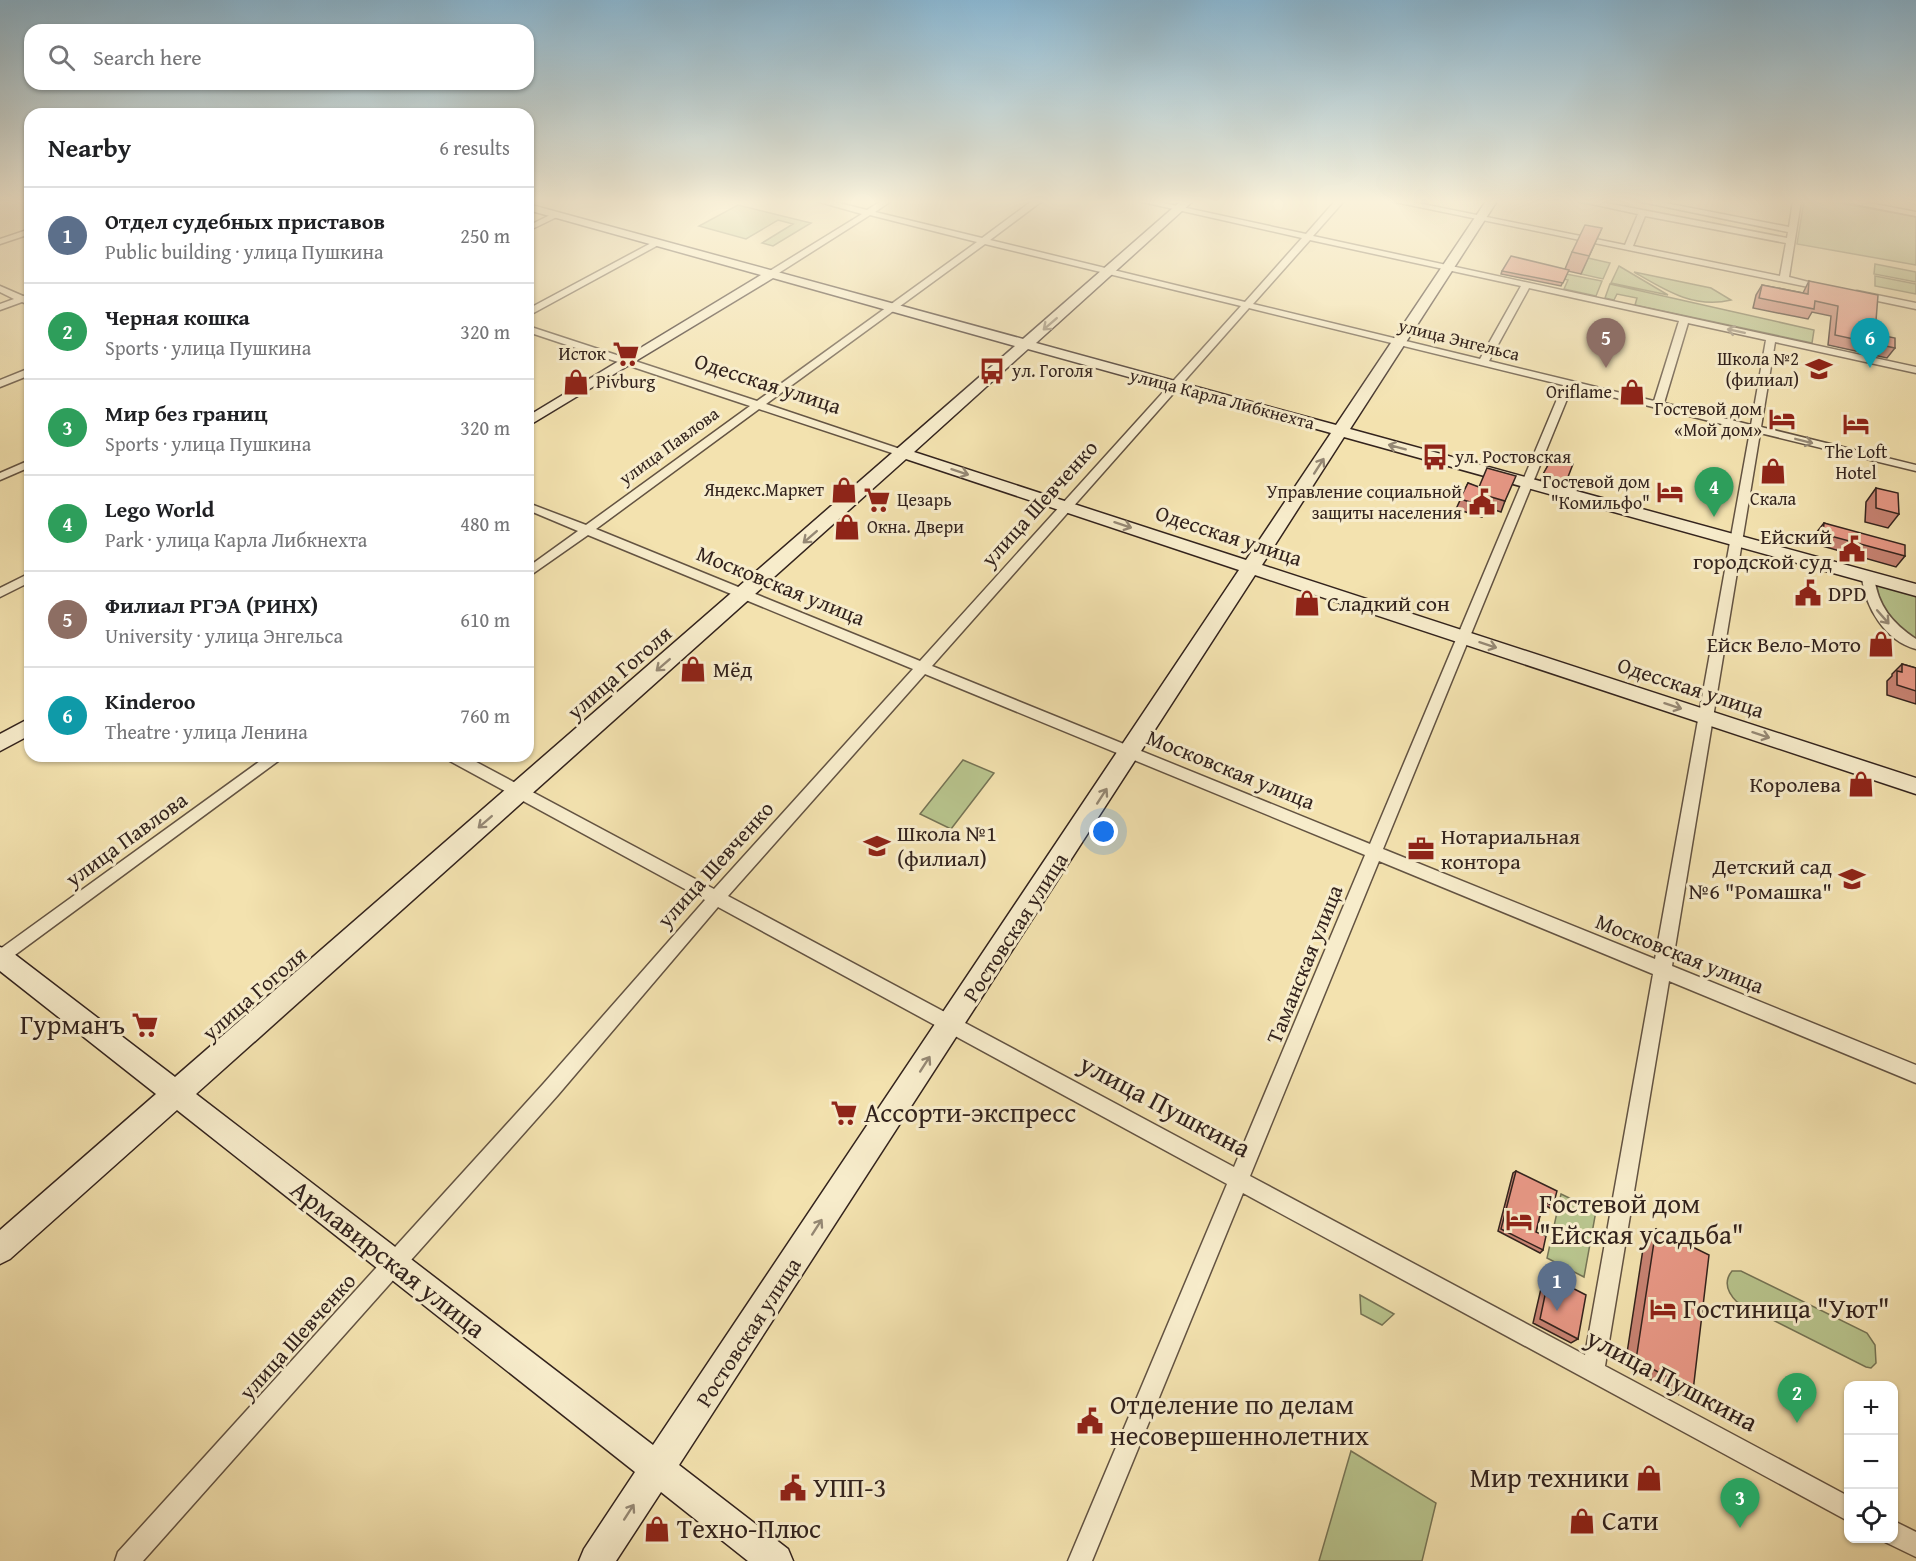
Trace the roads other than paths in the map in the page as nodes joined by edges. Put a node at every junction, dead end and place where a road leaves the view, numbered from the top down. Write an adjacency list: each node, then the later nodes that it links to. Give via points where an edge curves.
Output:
1 (601, 274): 20 (street)
2 (771, 274): 19 (street, улица Карла Либкнехта); 26 (street)
3 (938, 274): 19 (street, улица Павлова)
4 (1106, 274): 25 (street, улица Гоголя, one-way to 25)
5 (1121, 274): 16 (street, улица Энгельса)
6 (1276, 274): 16 (street, улица Шевченко)
7 (1444, 274): 24 (street, Ростовская улица)
8 (1475, 274): 12 (street)
9 (1758, 274): 11 (street)
10 (1785, 274): 11 (street)
11 (1784, 279): 17 (street)
12 (1526, 285): 21 (street); 27 (street)
13 (0, 289): 14 (street)
14 (24, 298)
15 (24, 300): 18 (street)
16 (1248, 305): 24 (street, улица Энгельса); 32 (street, улица Шевченко)
17 (1916, 306)
18 (0, 307)
19 (892, 307): 25 (street, улица Карла Либкнехта); 33 (street, улица Павлова)
20 (534, 310)
21 (1684, 320): 23 (street, one-way to 21); 34 (street)
22 (534, 331): 26 (street, Одесская улица)
23 (1771, 339): 28 (street); 36 (street)
24 (1400, 342): 27 (street, улица Энгельса); 37 (street, Ростовская улица)
25 (1026, 345): 32 (street, улица Карла Либкнехта); 38 (street, улица Гоголя)
26 (627, 362): 33 (street, Одесская улица); 35 (street)
27 (1483, 362): 30 (street, улица Энгельса)
28 (1916, 370)
29 (24, 374): 31 (street)
30 (1569, 383): 34 (street, улица Энгельса); 42 (street, Таманская улица)
31 (0, 384)
32 (1176, 386): 37 (street, улица Карла Либкнехта); 43 (street, улица Шевченко)
33 (758, 405): 38 (street, Одесская улица); 45 (street, улица Павлова)
34 (1659, 405): 36 (street, улица Энгельса)
35 (534, 418)
36 (1756, 429): 40 (street, улица Энгельса, one-way to 40); 46 (street)
37 (1342, 432): 42 (street, улица Карла Либкнехта, one-way to 37); 47 (street, Ростовская улица, one-way to 37)
38 (905, 454): 43 (street, Одесская улица, one-way to 43); 53 (street, улица Гоголя, one-way to 53)
39 (24, 466): 41 (street)
40 (1916, 468)
41 (0, 477)
42 (1527, 483): 46 (street, улица Карла Либкнехта); 54 (street, Таманская улица)
43 (1067, 507): 47 (street, Одесская улица, one-way to 47); 56 (street, улица Шевченко)
44 (534, 508): 45 (street, Московская улица)
45 (587, 530): 48 (street, улица Павлова); 53 (street, Московская улица)
46 (1736, 541): 49 (street, улица Карла Либкнехта); 57 (street)
47 (1253, 568): 54 (street, Одесская улица); 60 (street, Ростовская улица)
48 (534, 569)
49 (1868, 577): 51 (street, улица Карла Либкнехта); 55 (street, one-way to 55, via 1869,595 1876,609)
50 (24, 580): 52 (street)
51 (1916, 590)
52 (0, 593)
53 (744, 594): 56 (street, Московская улица); 64 (street, улица Гоголя, one-way to 64)
54 (1464, 638): 57 (street, Одесская улица, one-way to 57); 65 (street, Таманская улица)
55 (1916, 645)
56 (924, 668): 60 (street, Московская улица); 66 (street, улица Шевченко)
57 (1706, 717): 63 (street, Одесская улица, one-way to 63); 68 (street)
58 (24, 729): 59 (street)
59 (0, 744)
60 (1131, 753): 65 (street, Московская улица); 69 (street, Ростовская улица, one-way to 60)
61 (270, 762): 67 (street, улица Павлова)
62 (464, 762): 64 (street, улица Пушкина)
63 (1916, 786)
64 (519, 792): 66 (street, улица Пушкина); 71 (street, улица Гоголя, one-way to 71)
65 (1375, 853): 68 (street, Московская улица); 72 (street, Таманская улица)
66 (716, 898): 69 (street, улица Пушкина); 74 (street, улица Шевченко)
67 (0, 958): 71 (street, Армавирская улица)
68 (1662, 970): 70 (street, Московская улица); 75 (street)
69 (951, 1025): 72 (street, улица Пушкина); 76 (street, Ростовская улица, one-way to 69)
70 (1916, 1074)
71 (175, 1095): 73 (street, улица Гоголя); 74 (street, Армавирская улица)
72 (1239, 1180): 75 (street, улица Пушкина); 83 (street, Таманская улица)
73 (0, 1249)
74 (394, 1264): 76 (street, Армавирская улица); 80 (street, улица Шевченко)
75 (1593, 1371): 77 (street, улица Пушкина)
76 (657, 1469): 81 (street, Ростовская улица, one-way to 76); 82 (street, Армавирская улица)
77 (1844, 1507)
78 (1898, 1536): 79 (street)
79 (1916, 1545)
80 (127, 1561)
81 (596, 1561)
82 (776, 1561)
83 (1080, 1561)

